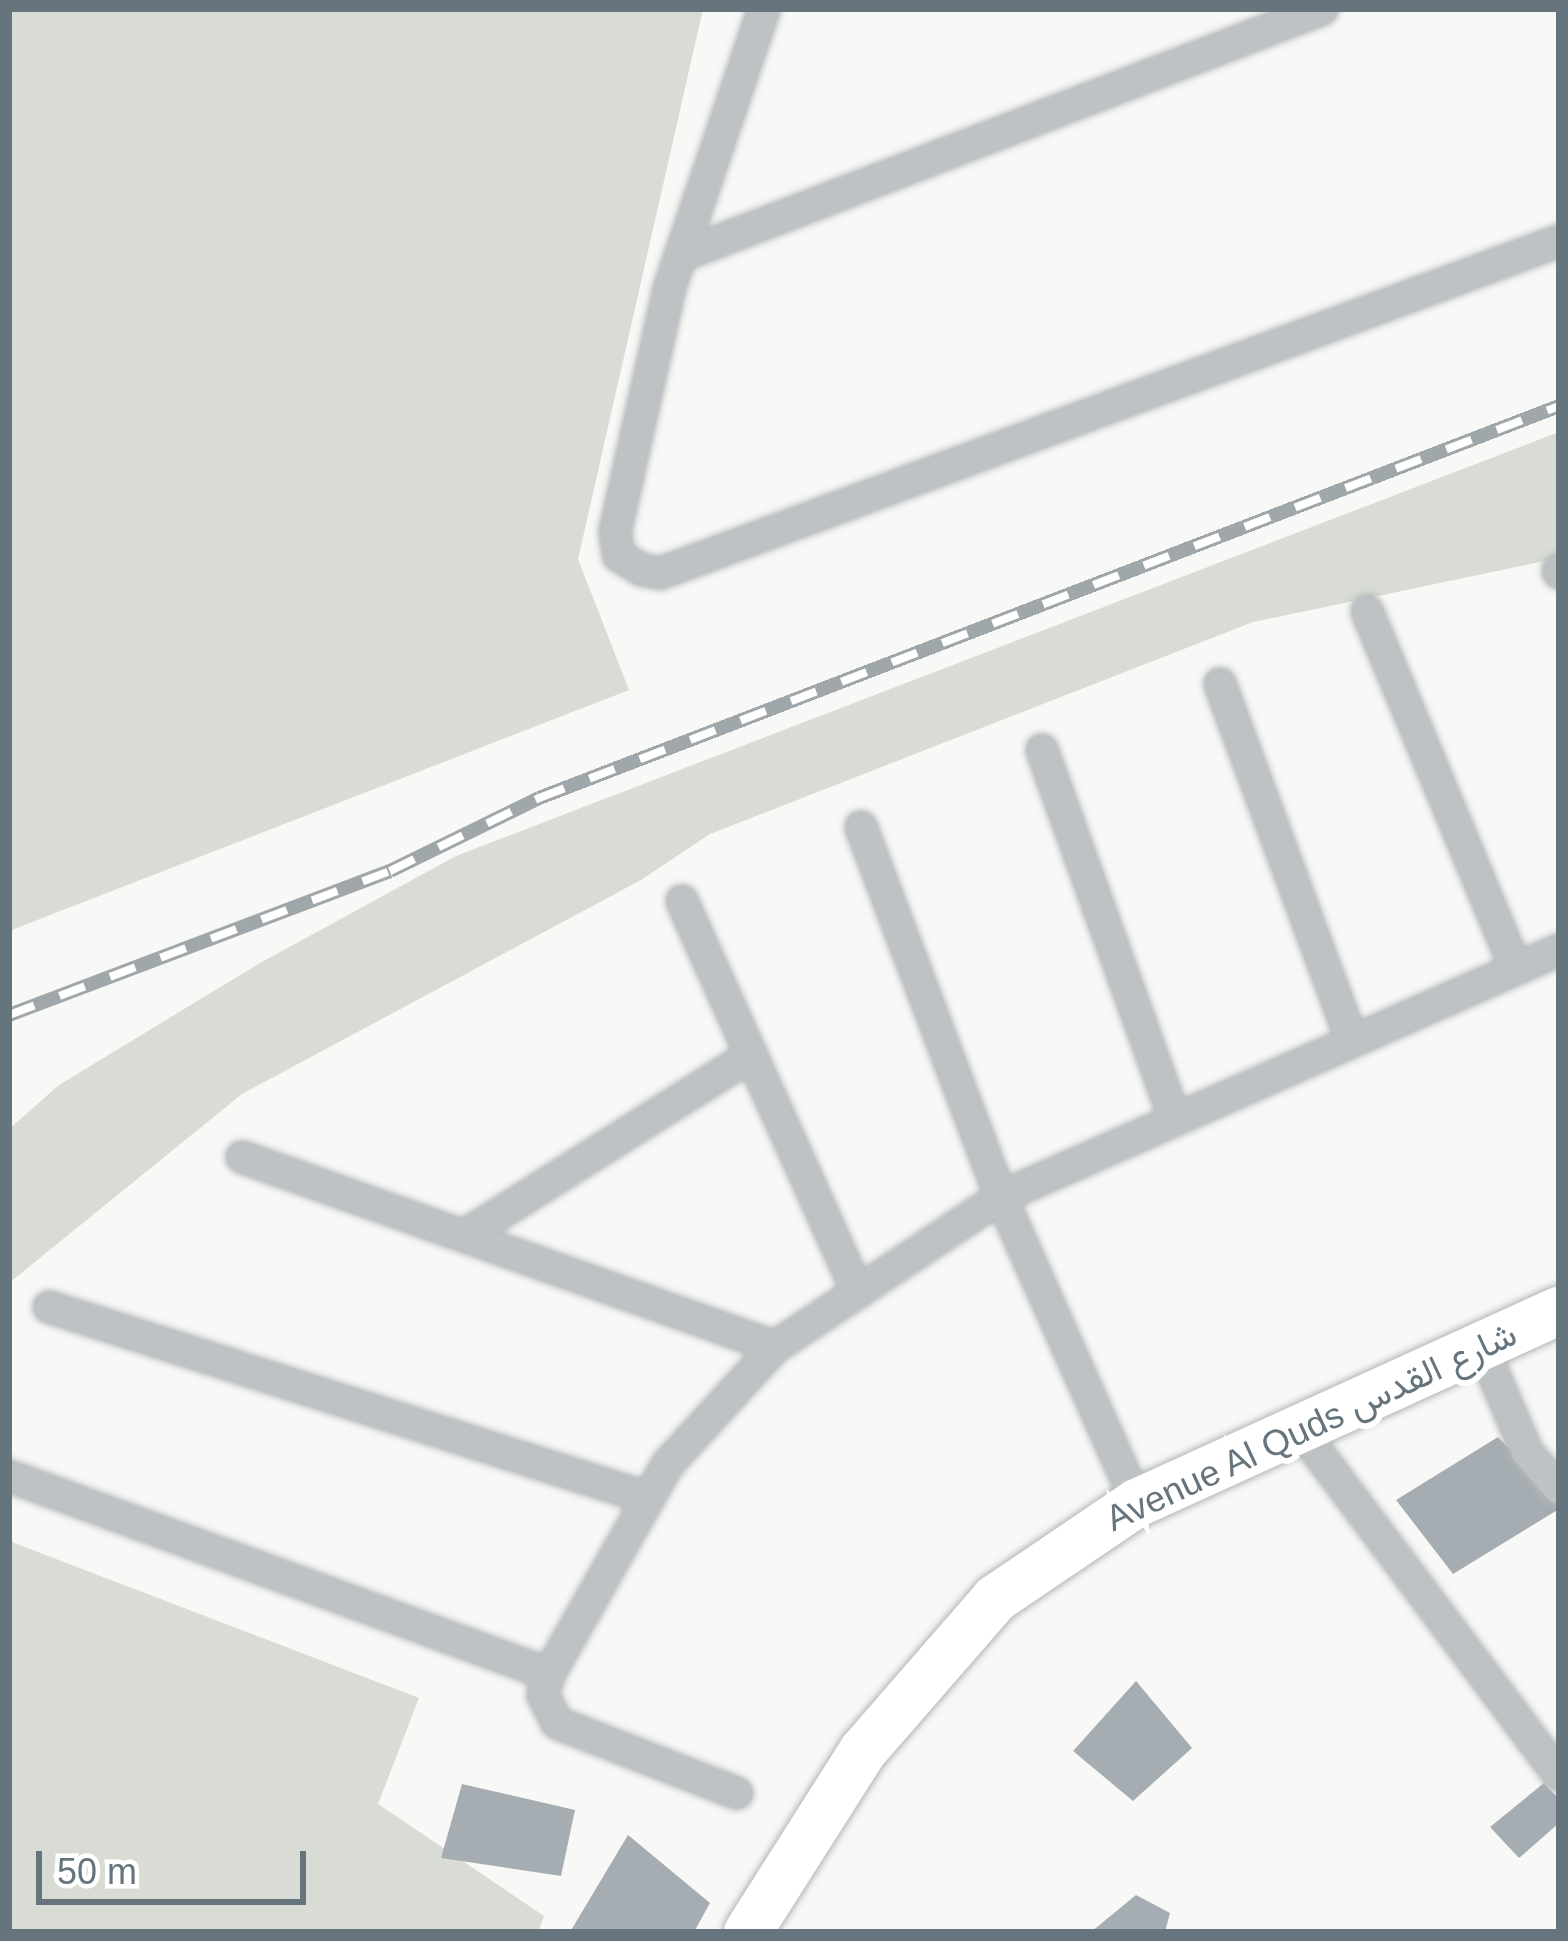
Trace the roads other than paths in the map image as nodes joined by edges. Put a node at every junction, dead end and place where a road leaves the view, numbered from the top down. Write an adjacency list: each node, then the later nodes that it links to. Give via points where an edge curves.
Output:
1 (764, 9): 4 (street)
2 (1322, 9): 4 (street)
3 (1559, 241): 4 (street, via 662,573 619,556 615,532)
4 (680, 256)
5 (1367, 610): 11 (street)
6 (1220, 684): 12 (street)
7 (1042, 750): 14 (street)
8 (861, 826): 16 (street)
9 (682, 901): 13 (street)
10 (1559, 950): 11 (street)
11 (1516, 968): 12 (street)
12 (1351, 1039): 14 (street)
13 (751, 1055): 17 (street); 18 (street)
14 (1174, 1116): 16 (street)
15 (242, 1156): 17 (street)
16 (1001, 1197): 18 (street); 27 (street)
17 (464, 1236): 22 (street)
18 (858, 1292): 22 (street)
19 (49, 1306): 26 (street)
20 (1559, 1310): 21 (main road, Avenue Al Quds شارع القدس)
21 (1481, 1345): 23 (main road, Avenue Al Quds شارع القدس); 25 (street, via 1527,1452)
22 (775, 1347): 26 (street, via 668,1464)
23 (1297, 1425): 27 (main road, Avenue Al Quds شارع القدس); 29 (street)
24 (9, 1476): 28 (street)
25 (1559, 1489)
26 (649, 1498): 28 (street)
27 (1137, 1503): 31 (main road, Avenue Al Quds شارع القدس, via 995,1599 926,1670 863,1751)
28 (549, 1674): 30 (street, via 543,1695 557,1723)
29 (1559, 1775)
30 (737, 1793)
31 (748, 1932)

